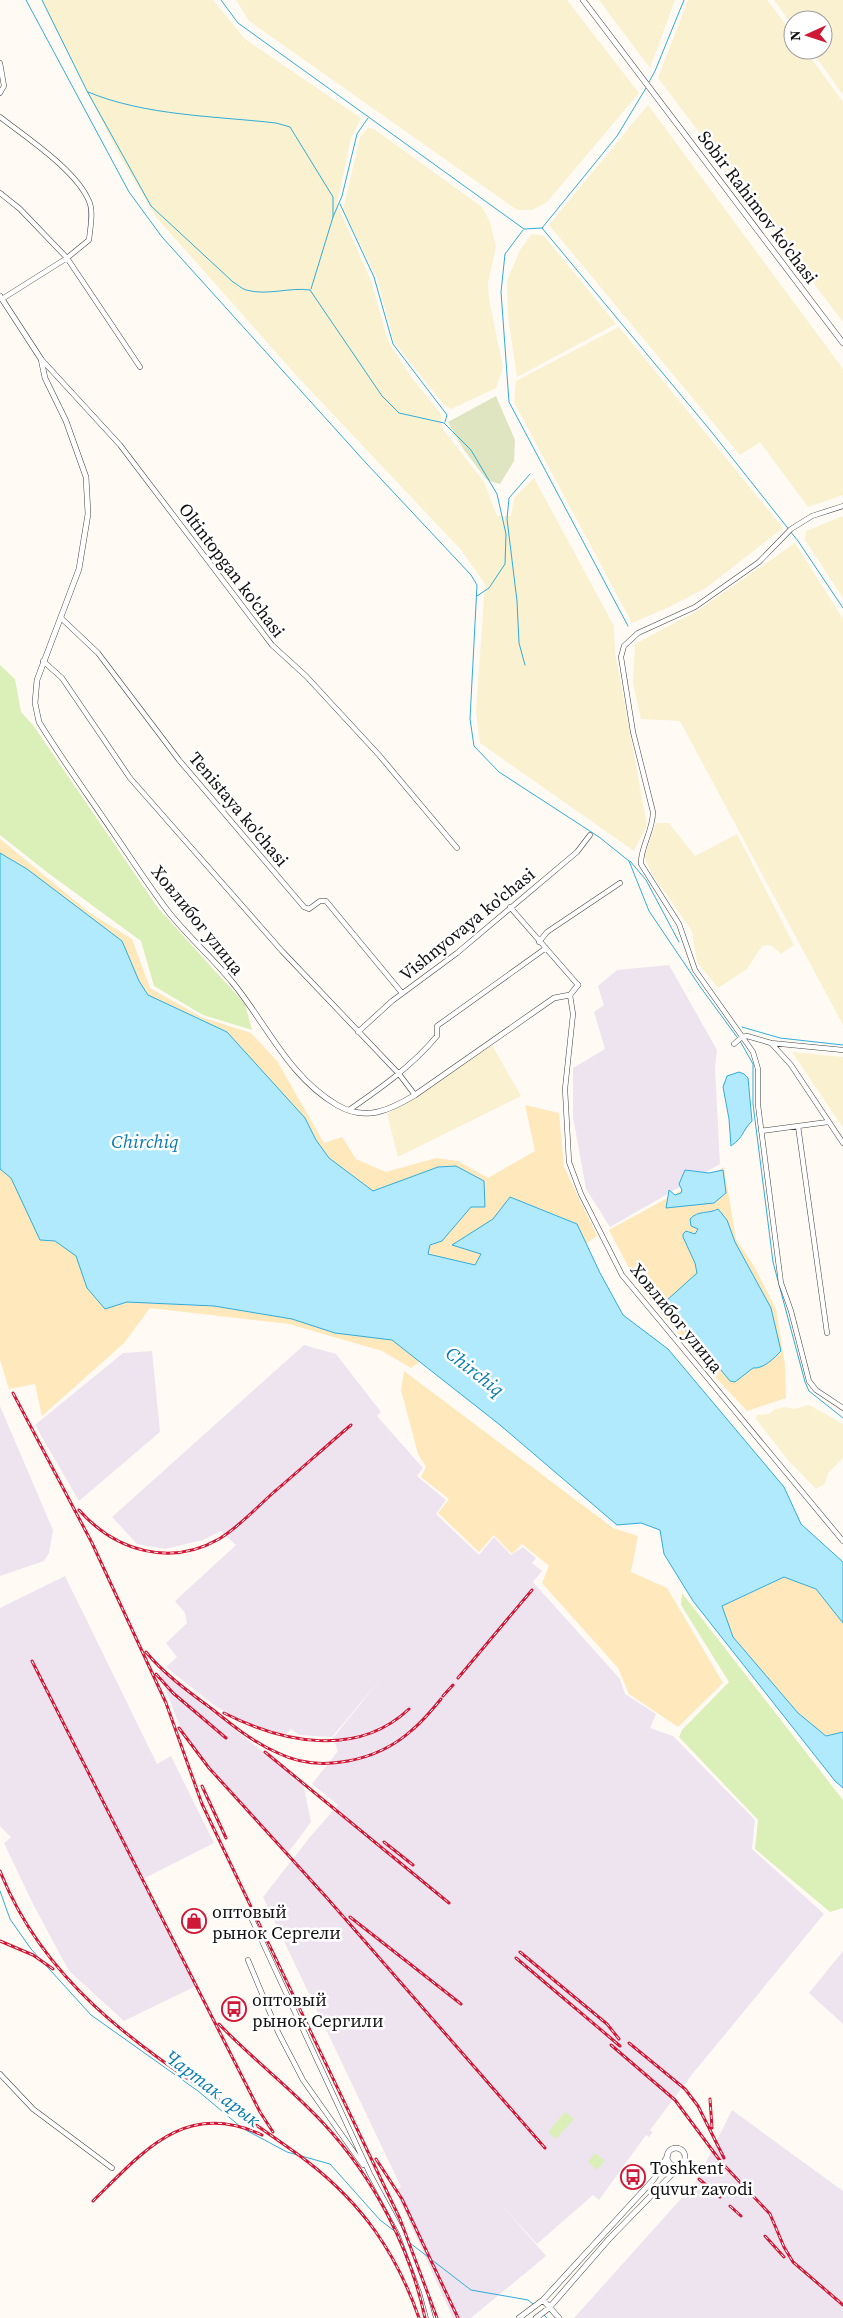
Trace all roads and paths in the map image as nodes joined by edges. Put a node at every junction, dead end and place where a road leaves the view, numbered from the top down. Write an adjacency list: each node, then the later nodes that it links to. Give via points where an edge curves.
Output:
1 (583, 0): 8 (street, Sobir Rahimov ko'chasi)
2 (0, 63): 3 (street, via 4,86)
3 (0, 93)
4 (0, 117): 6 (street, via 73,176 90,203 89,240)
5 (0, 193): 6 (street)
6 (67, 258): 7 (street); 10 (street)
7 (1, 298): 9 (street, Oltintopgan ko'chasi)
8 (843, 343)
9 (41, 359): 12 (street, Ховлибог улица, via 45,378 66,421 86,477 88,514 85,538 79,569); 15 (street, Oltintopgan ko'chasi, via 120,445 272,645 380,754)
10 (140, 367)
11 (843, 506): 24 (street, via 812,516 790,531 760,562 701,603 634,635 624,646 621,657 633,732 653,812 642,864 679,924 694,970)
12 (61, 618): 13 (street, Ховлибог улица); 21 (street, Tenistaya ko'chasi, via 98,654 179,760 304,907 309,909 322,900 326,901)
13 (44, 661): 23 (street, via 62,678 130,778); 30 (street, Ховлибог улица, via 36,680 35,703 39,722 57,750 167,910 232,983 298,1074 338,1106)
14 (590, 835): 17 (street, Vishnyovaya ko'chasi, via 577,852)
15 (457, 848)
16 (620, 882): 18 (street, via 547,932)
17 (510, 907): 18 (street); 21 (street, Vishnyovaya ko'chasi, via 457,953)
18 (539, 942): 19 (street)
19 (546, 948): 20 (street); 28 (street, via 437,1026 437,1036)
20 (578, 985): 22 (street)
21 (402, 993): 23 (street, Vishnyovaya ko'chasi)
22 (570, 995): 29 (street, Ховлибог улица, via 554,998); 37 (street, Ховлибог улица, via 573,1014 565,1089 569,1162 622,1275)
23 (358, 1032): 28 (street)
24 (741, 1038): 25 (street, via 747,1036); 26 (street); 33 (street, via 752,1052 758,1069)
25 (771, 1043): 27 (street); 31 (street, via 791,1066)
26 (734, 1044)
27 (843, 1050)
28 (399, 1074): 29 (street); 30 (street)
29 (415, 1095): 30 (street, Ховлибог улица, via 379,1114)
30 (349, 1110)
31 (828, 1122): 32 (street); 34 (street)
32 (798, 1126): 33 (street); 35 (street)
33 (761, 1131): 36 (street, via 781,1283 807,1375 816,1390)
34 (843, 1143)
35 (827, 1333)
36 (843, 1408)
37 (843, 1541)
38 (249, 1913): 45 (street)
39 (248, 1960): 45 (street, via 278,2032 303,2080)
40 (0, 2074): 43 (street, via 33,2108)
41 (668, 2155): 42 (street, via 670,2163); 42 (street, via 673,2148 682,2149 686,2157); 44 (street)
42 (680, 2166): 46 (street)
43 (112, 2168)
44 (659, 2172): 46 (street); 47 (street)
45 (370, 2174): 51 (street, via 402,2233)
46 (666, 2178): 48 (street)
47 (604, 2234): 48 (street); 49 (street)
48 (610, 2239): 50 (street)
49 (543, 2300): 50 (street); 52 (street)
50 (550, 2308): 53 (street); 54 (street)
51 (431, 2318)
52 (519, 2318)
53 (536, 2318)
54 (558, 2318)

